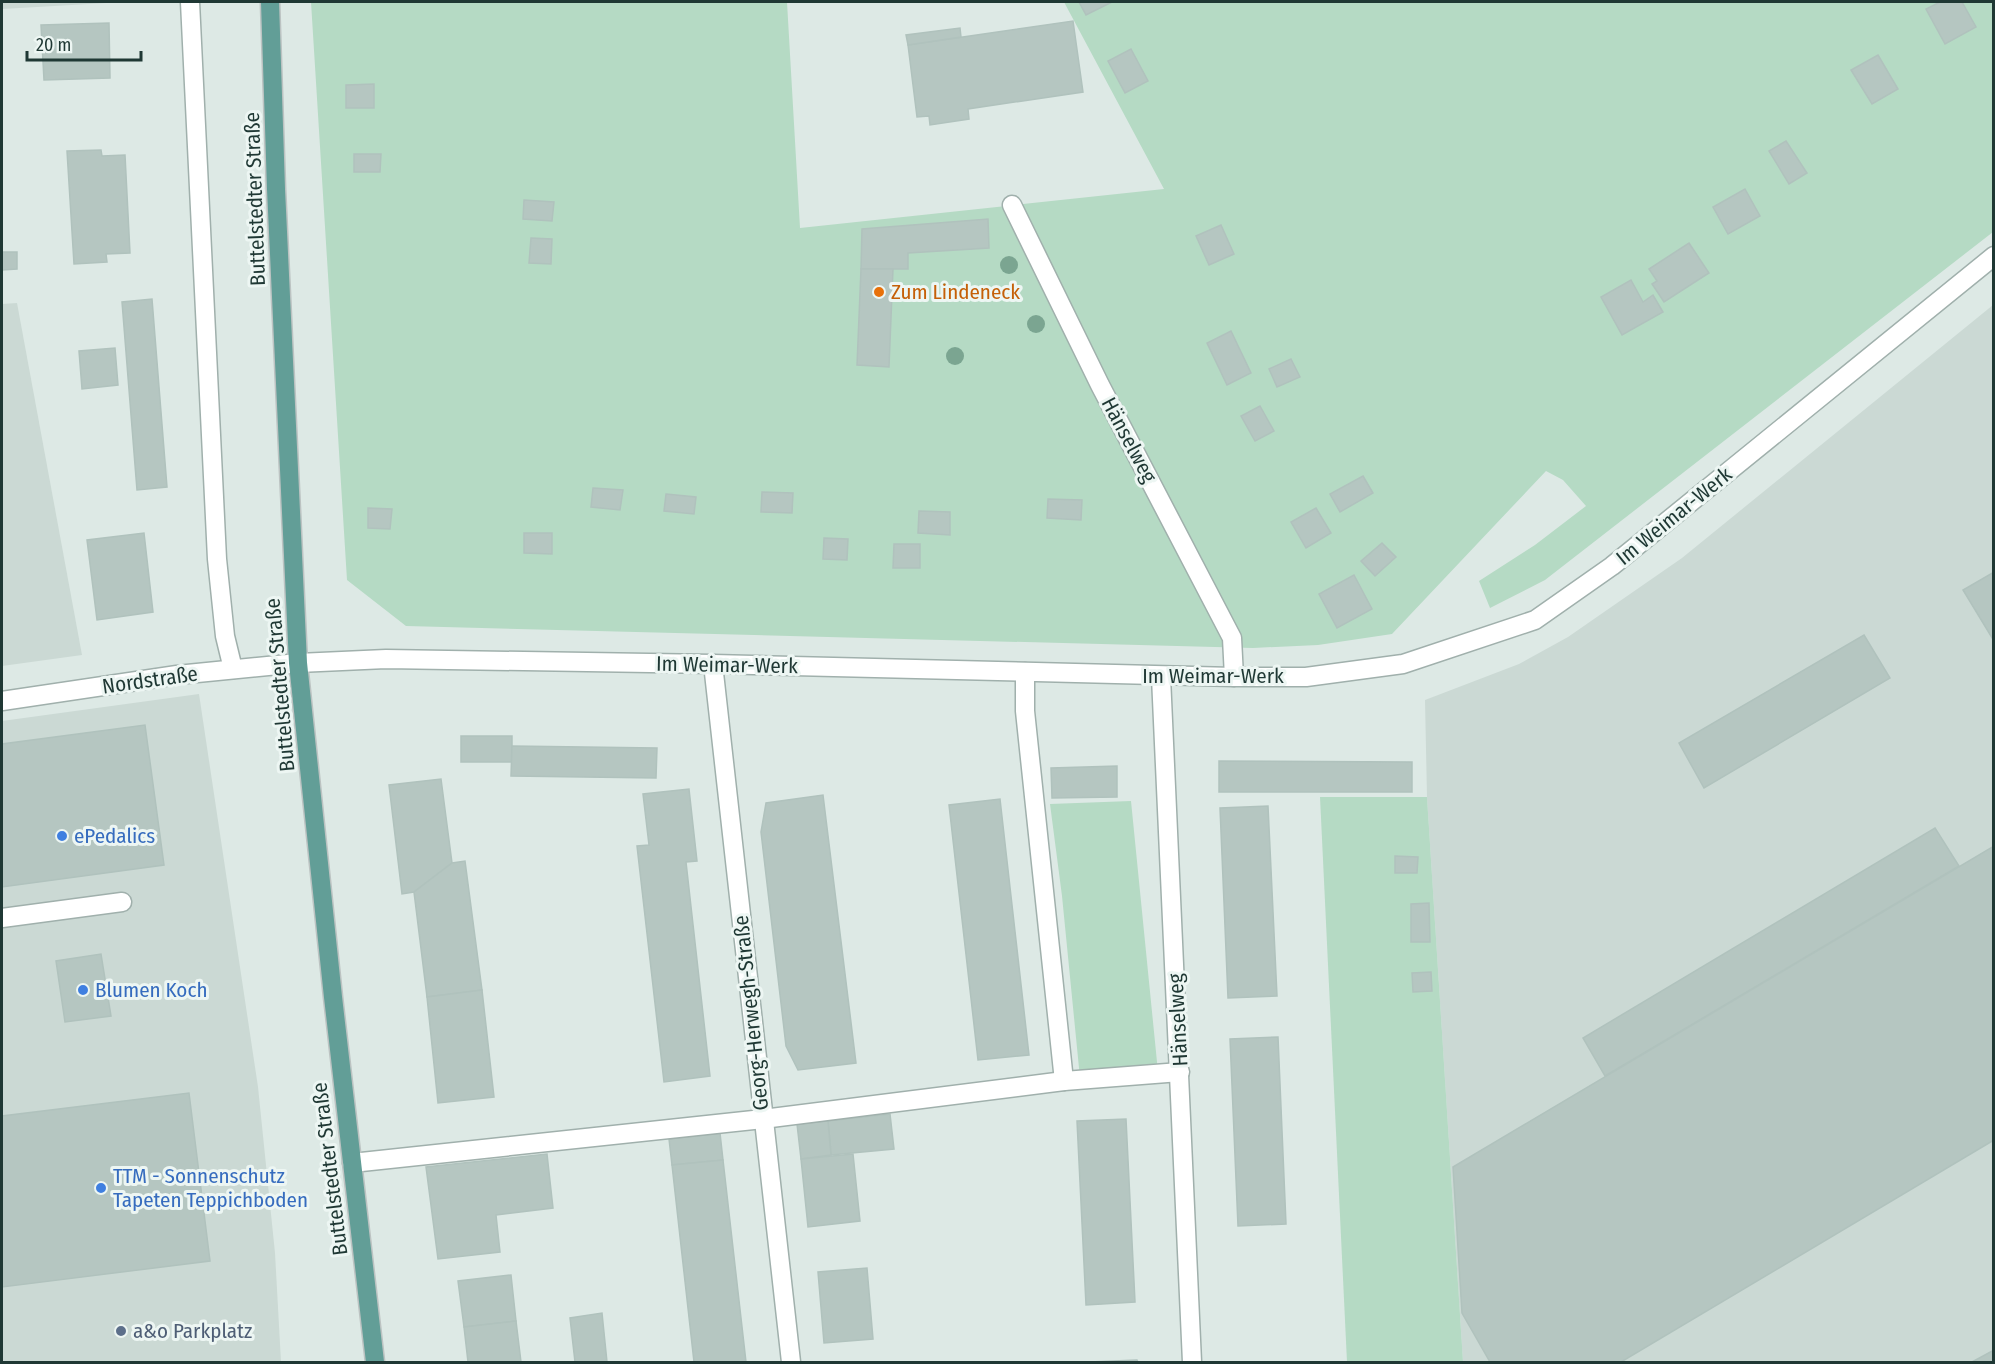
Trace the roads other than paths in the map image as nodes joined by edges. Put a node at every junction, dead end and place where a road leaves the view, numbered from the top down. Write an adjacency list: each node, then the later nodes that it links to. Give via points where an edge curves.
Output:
1 (190, 2): 7 (street, via 217,559 225,636)
2 (270, 2): 5 (main road, Buttelstedter Straße)
3 (1012, 205): 10 (street, Hänselweg, via 1100,385 1232,638)
4 (1994, 256): 10 (street, Im Weimar-Werk, via 1612,566 1535,620 1403,664 1306,677)
5 (298, 663): 6 (street, Im Weimar-Werk, via 386,659); 7 (street, Nordstraße); 17 (main road, Buttelstedter Straße)
6 (712, 664): 8 (street, Im Weimar-Werk); 16 (street, Georg-Herwegh-Straße)
7 (233, 669): 11 (street, Nordstraße)
8 (1025, 672): 9 (street, Im Weimar-Werk); 15 (street, via 1025,711)
9 (1161, 677): 10 (street, Im Weimar-Werk); 14 (street, Hänselweg)
10 (1234, 677)
11 (2, 701)
12 (122, 902): 13 (street)
13 (2, 918)
14 (1180, 1071): 15 (street); 20 (street, Hänselweg)
15 (1064, 1081): 16 (street)
16 (763, 1119): 17 (street); 19 (street, Georg-Herwegh-Straße)
17 (352, 1162): 18 (main road, Buttelstedter Straße)
18 (375, 1362)
19 (791, 1362)
20 (1192, 1362)

